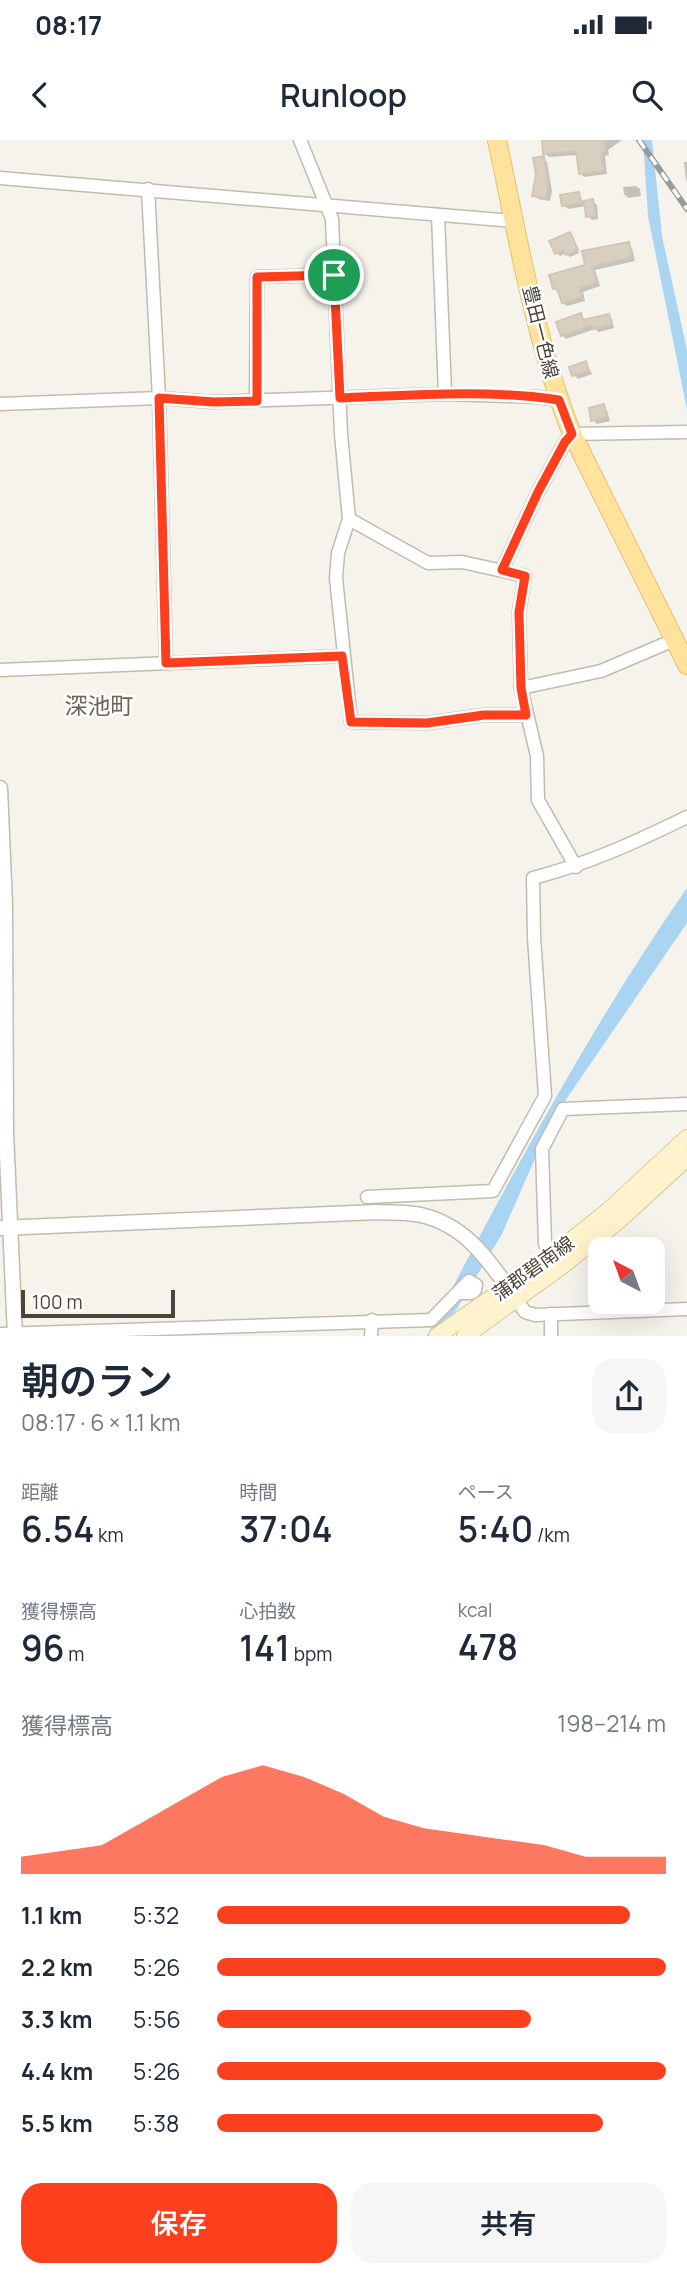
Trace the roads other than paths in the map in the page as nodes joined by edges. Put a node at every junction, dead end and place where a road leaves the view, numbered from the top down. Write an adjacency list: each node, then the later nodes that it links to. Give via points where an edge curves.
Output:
1 (300, 140): 5 (street)
2 (497, 140): 7 (main road, 豊田一色線)
3 (0, 178): 4 (street)
4 (148, 189): 5 (street); 10 (street)
5 (327, 206): 6 (street); 8 (street, via 332,219)
6 (438, 215): 7 (street); 9 (street)
7 (514, 221): 12 (main road, 豊田一色線)
8 (334, 275): 11 (street); 13 (street, via 257,277)
9 (445, 394): 11 (street); 12 (street)
10 (159, 398): 13 (street); 14 (street); 21 (street)
11 (340, 398): 13 (street); 17 (street)
12 (559, 400): 16 (main road, 豊田一色線)
13 (257, 401)
14 (0, 404)
15 (687, 432): 16 (street)
16 (572, 434): 18 (street, via 538,492); 19 (main road, 豊田一色線)
17 (349, 519): 18 (street, via 428,563 462,562); 20 (street, via 336,578)
18 (502, 570): 24 (street, via 525,576 519,612)
19 (674, 640): 22 (main road, 豊田一色線); 24 (street, via 601,671)
20 (342, 656): 21 (street); 25 (street, via 351,722 427,723)
21 (166, 663): 23 (street)
22 (687, 665)
23 (0, 670)
24 (521, 688): 25 (street)
25 (526, 715): 28 (street, via 537,756 538,800)
26 (0, 788): 29 (street, via 5,905)
27 (687, 817): 28 (street)
28 (576, 867): 33 (street, via 533,878 545,1096 493,1191)
29 (3, 1045): 34 (street)
30 (687, 1104): 35 (street, via 563,1109 542,1149 545,1244)
31 (687, 1138): 35 (main road, 蒲郡碧南線)
32 (687, 1158): 37 (main road, 蒲郡碧南線, via 617,1222)
33 (367, 1197)
34 (5, 1228): 37 (street, via 191,1218 414,1214 462,1233); 42 (street)
35 (553, 1255): 37 (main road, 蒲郡碧南線)
36 (457, 1293): 40 (street, via 431,1320)
37 (512, 1293): 39 (street, via 525,1312); 44 (main road, 蒲郡碧南線); 45 (main road, 蒲郡碧南線)
38 (687, 1309): 39 (street)
39 (551, 1314): 46 (street)
40 (372, 1320): 41 (street); 43 (street)
41 (195, 1331): 42 (street)
42 (10, 1334)
43 (371, 1335)
44 (437, 1335)
45 (465, 1335)
46 (551, 1335)

